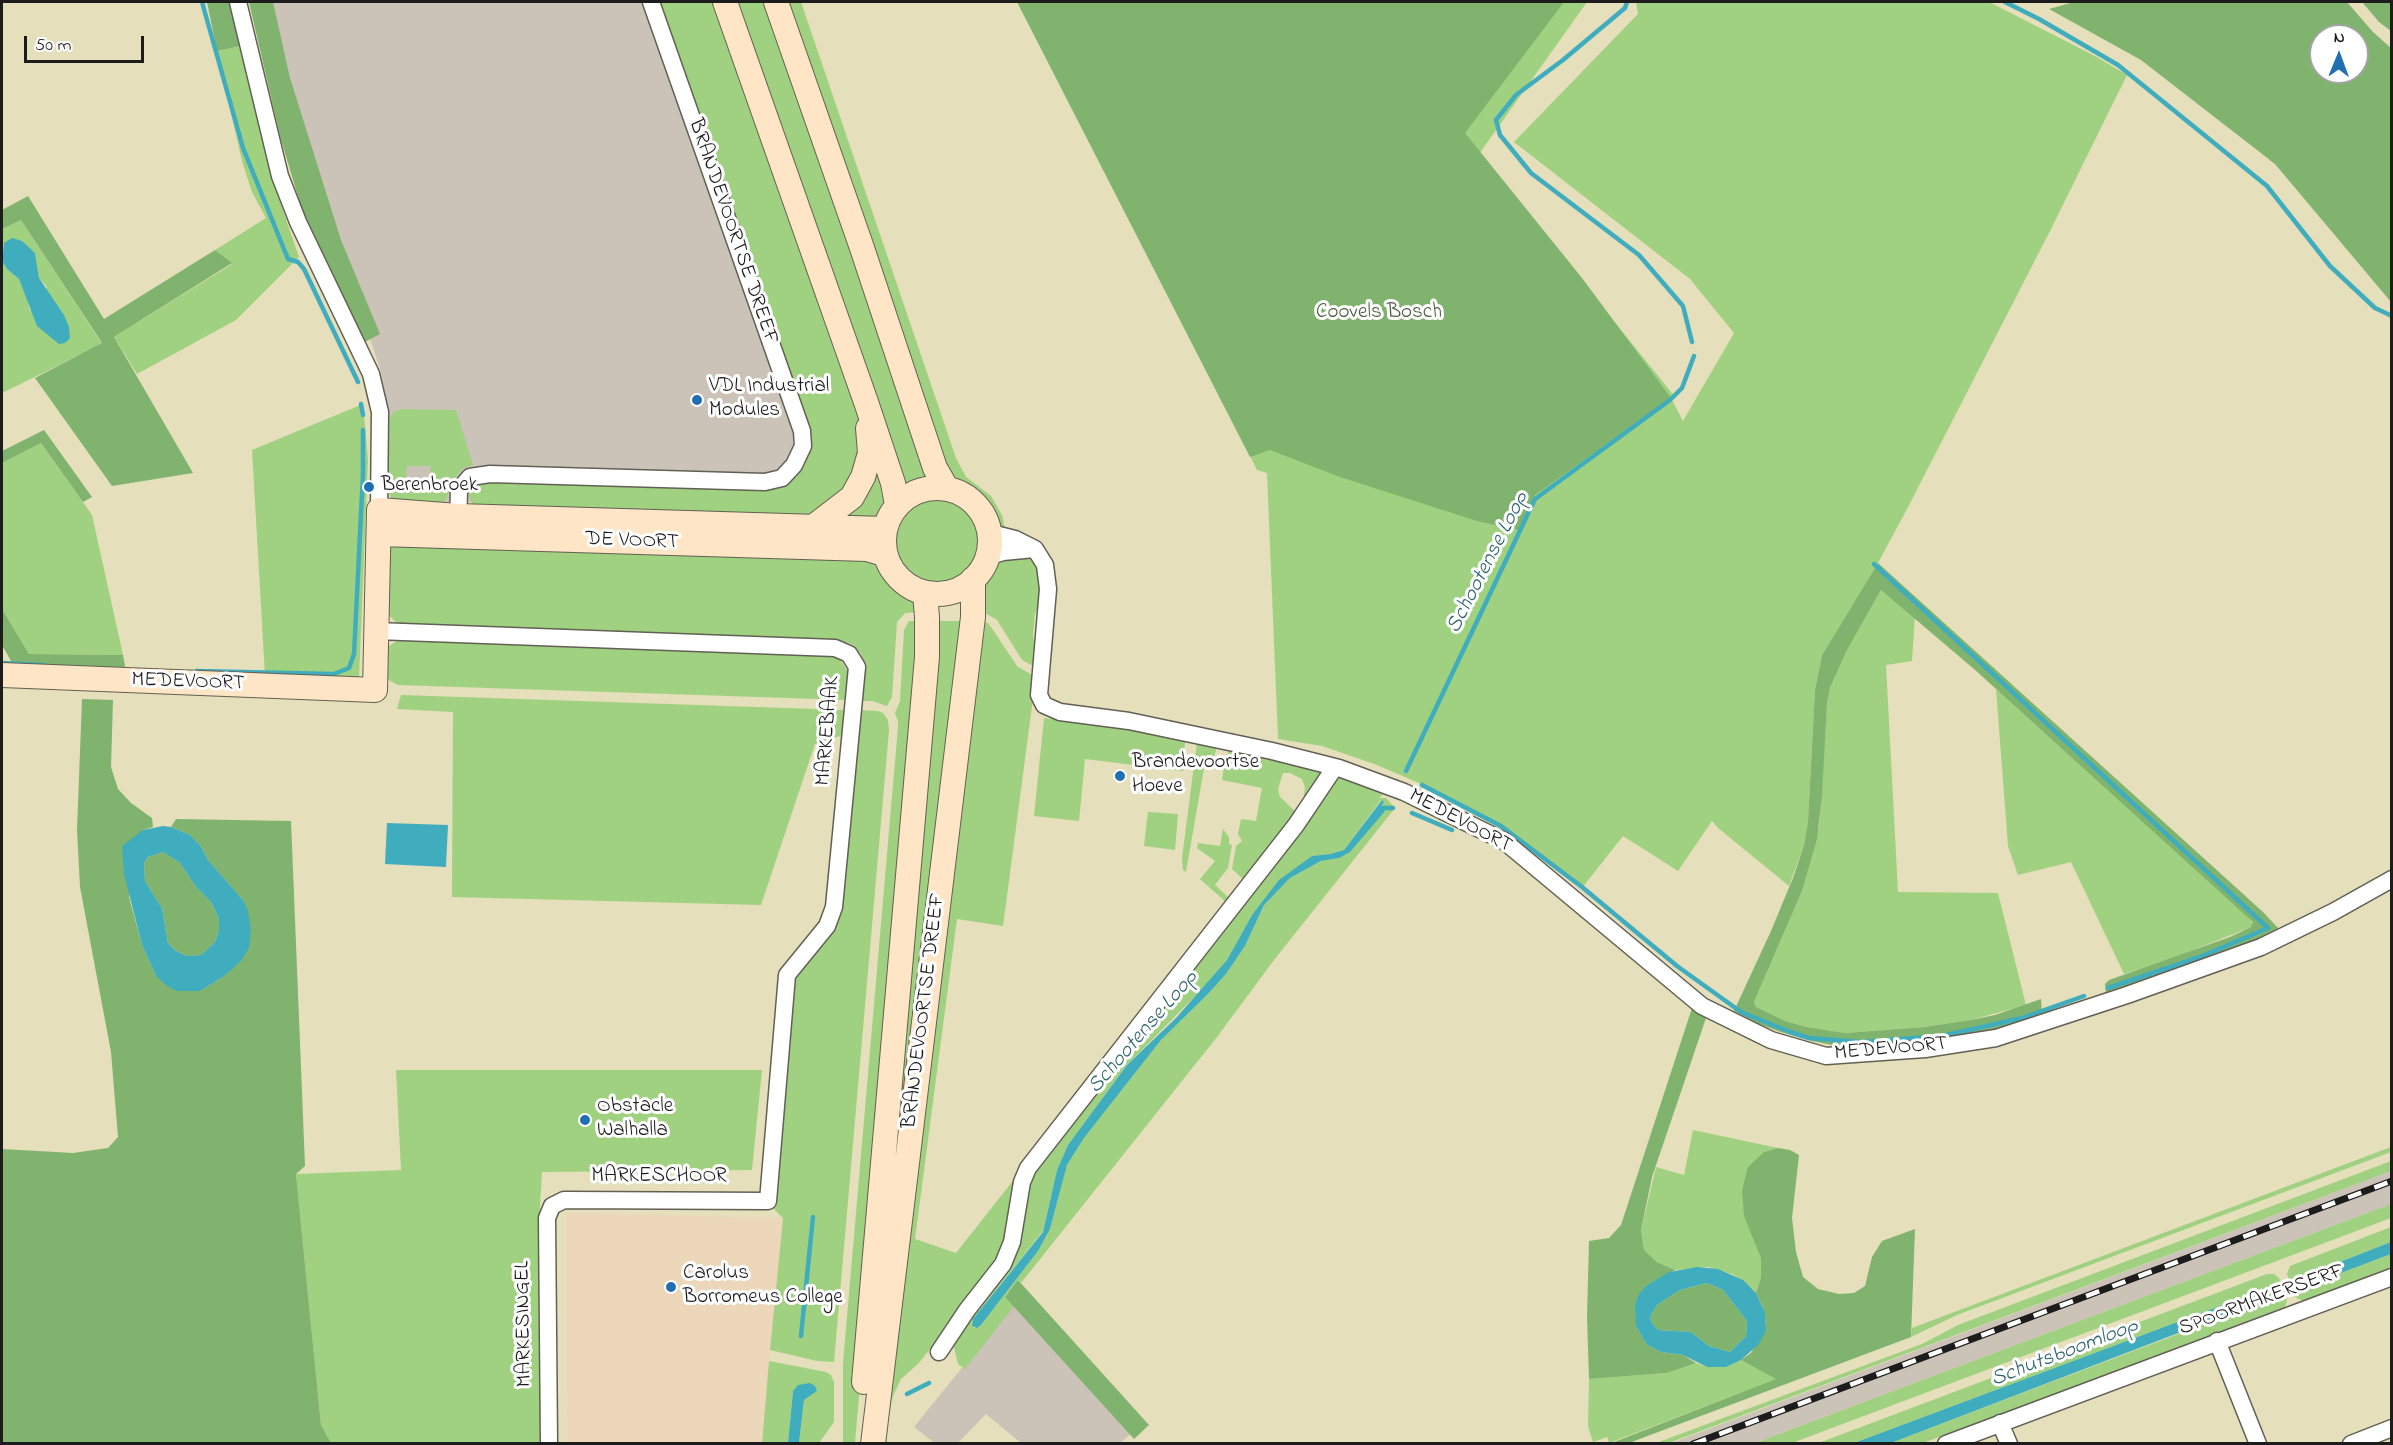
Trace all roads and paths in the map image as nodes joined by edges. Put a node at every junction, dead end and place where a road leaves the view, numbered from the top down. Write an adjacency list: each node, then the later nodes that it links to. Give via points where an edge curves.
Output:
1 (238, 2): 8 (street, via 280,176 371,374 380,412)
2 (651, 2): 9 (street, BRANDEVOORTSE DREEF, via 802,431 803,446 782,478 765,483 490,474 470,477 459,490)
3 (725, 2): 5 (main road)
4 (776, 2): 6 (main road, via 934,468)
5 (866, 402): 7 (main road); 10 (main road, via 870,453 863,477 852,497)
6 (947, 489): 7 (main road, via 920,490); 12 (main road, via 974,503)
7 (897, 505): 11 (main road)
8 (379, 522): 9 (main road, DE VOORT); 18 (main road)
9 (458, 526): 10 (main road, DE VOORT); 14 (main road, DE VOORT, via 867,549)
10 (813, 527): 11 (main road, DE VOORT)
11 (885, 529): 14 (main road)
12 (989, 530): 13 (street); 15 (main road)
13 (1035, 549): 15 (street); 20 (street, MEDEVOORT, via 1045,565 1048,590 1039,695 1044,705 1060,712 1129,721)
14 (884, 554): 17 (main road, via 900,580)
15 (987, 557): 16 (main road)
16 (974, 579): 17 (main road, via 951,592); 31 (main road, BRANDEVOORTSE DREEF, via 973,617)
17 (925, 593): 30 (main road, BRANDEVOORTSE DREEF, via 926,668)
18 (376, 631): 19 (main road, MEDEVOORT, via 375,690); 22 (street, MARKEBAAK, via 835,648 849,654 857,667 834,907 827,926 787,975)
19 (2, 675)
20 (1335, 767): 21 (street, MEDEVOORT, via 1404,792 1504,841 1702,1006 1771,1040 1826,1056 1925,1049 1996,1038 2261,947); 26 (street, via 1296,825 1028,1168 1012,1242 1003,1264)
21 (2391, 879)
22 (768, 1201): 23 (street, MARKESCHOOR, via 564,1200)
23 (552, 1206): 29 (street, MARKESINGEL, via 547,1218)
24 (2391, 1277): 25 (street, SPOORMAKERSERF)
25 (2217, 1341): 27 (street, SPOORMAKERSERF); 34 (street)
26 (939, 1352)
27 (2000, 1423): 32 (street, SPOORMAKERSERF); 33 (street)
28 (2391, 1428): 35 (street)
29 (549, 1443)
30 (860, 1443)
31 (873, 1443)
32 (1946, 1443)
33 (2009, 1443)
34 (2258, 1443)
35 (2351, 1443)

